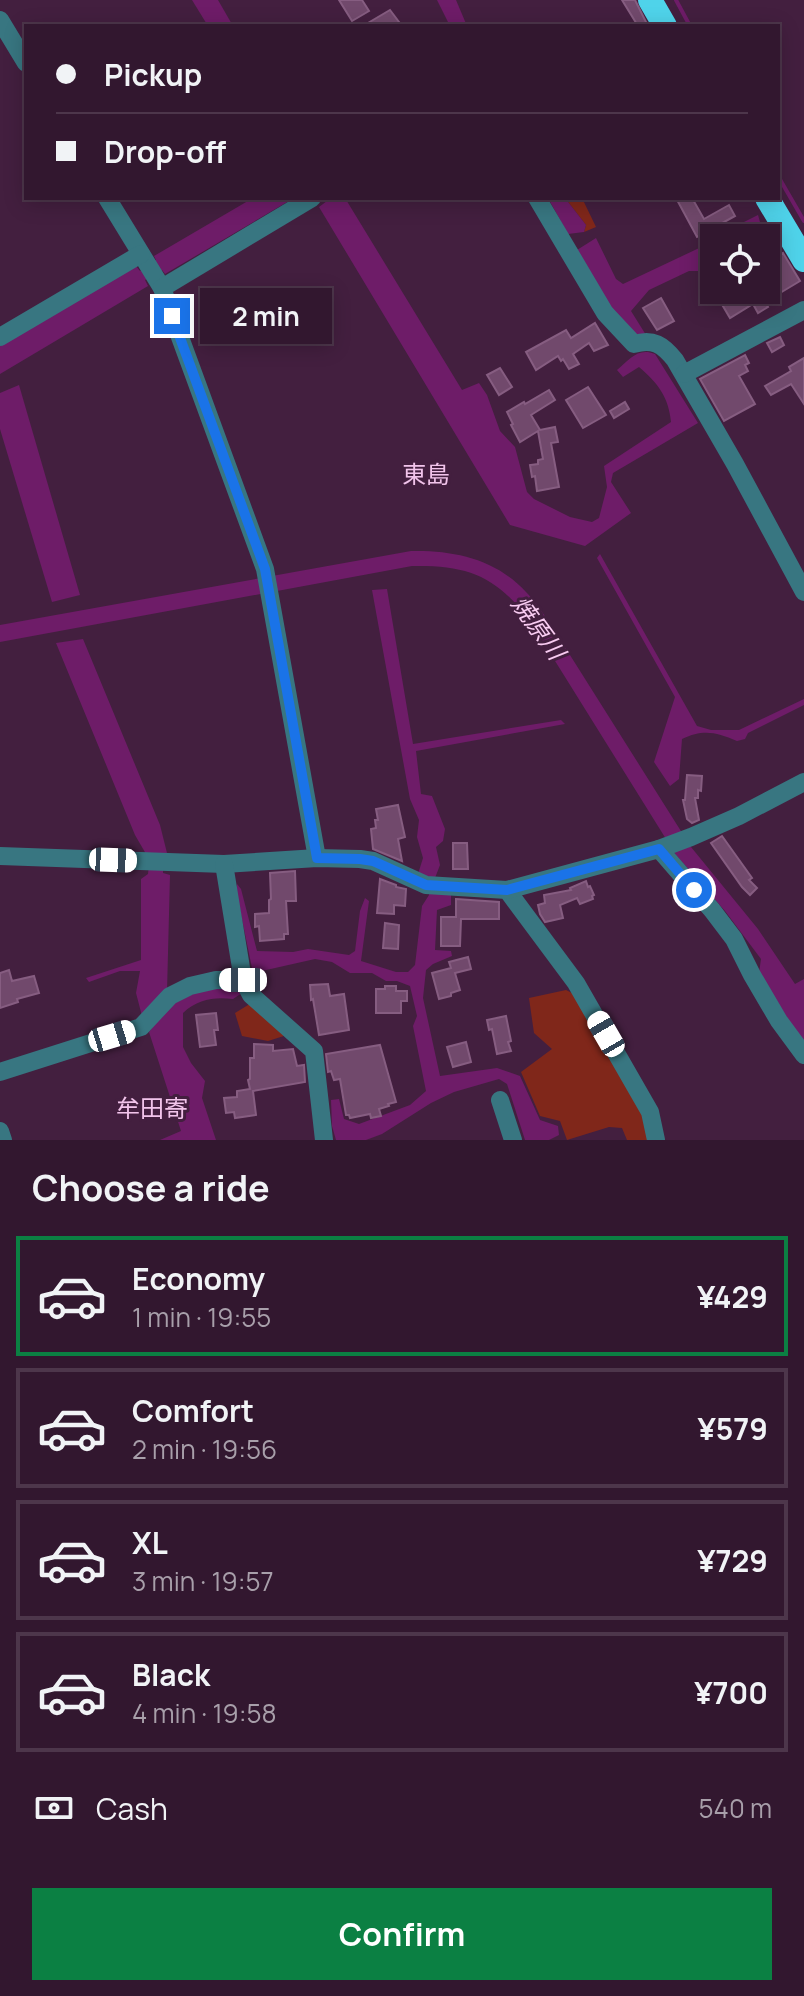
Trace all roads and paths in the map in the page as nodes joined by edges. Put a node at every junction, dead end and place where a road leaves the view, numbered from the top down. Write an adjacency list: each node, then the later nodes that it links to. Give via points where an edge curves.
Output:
1 (650, 0): 3 (highway)
2 (0, 20): 4 (street)
3 (664, 24)
4 (24, 60)
5 (108, 200): 10 (street)
6 (308, 200): 10 (street)
7 (538, 200): 13 (street, via 605,313 634,344 651,341 669,352)
8 (768, 200): 9 (highway)
9 (804, 260)
10 (151, 271): 12 (street); 18 (street, via 265,569)
11 (804, 310): 13 (street)
12 (0, 337)
13 (684, 374): 14 (street)
14 (804, 592)
15 (804, 782): 16 (street)
16 (659, 849): 20 (street); 22 (street, via 734,939)
17 (0, 856): 19 (street)
18 (317, 858): 19 (street); 20 (street, via 373,861 433,886)
19 (224, 864): 21 (street)
20 (507, 890): 29 (street, via 576,983 650,1112)
21 (243, 980): 23 (street, via 190,986 170,996 141,1027); 27 (street, via 251,995 314,1051)
22 (804, 1055)
23 (0, 1072)
24 (500, 1100): 28 (street)
25 (0, 1131): 26 (street)
26 (3, 1140)
27 (324, 1140)
28 (513, 1140)
29 (656, 1140)

